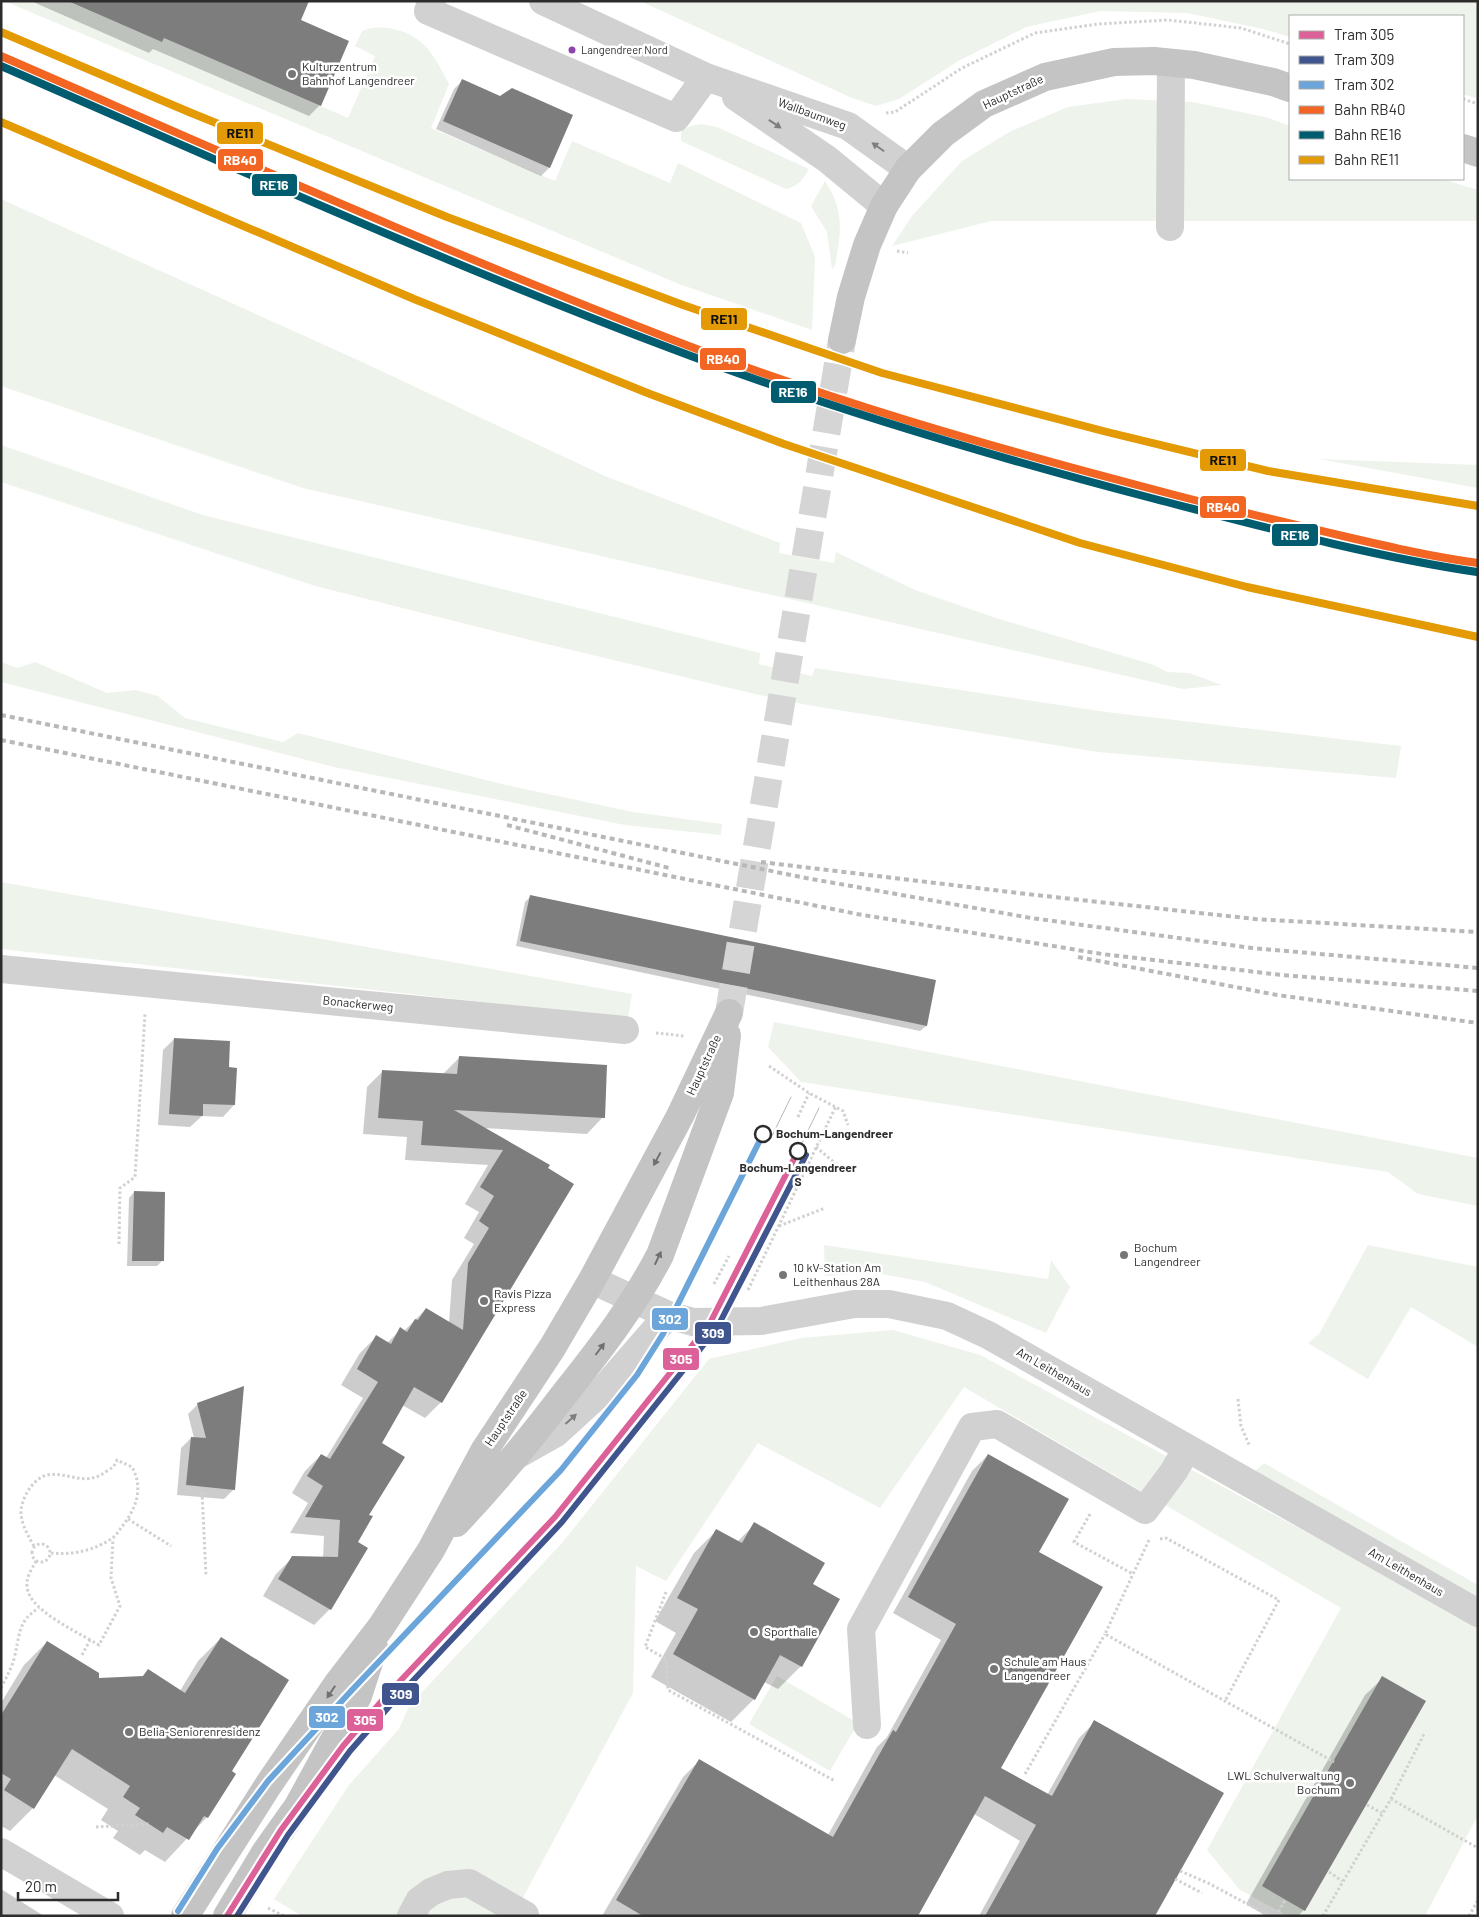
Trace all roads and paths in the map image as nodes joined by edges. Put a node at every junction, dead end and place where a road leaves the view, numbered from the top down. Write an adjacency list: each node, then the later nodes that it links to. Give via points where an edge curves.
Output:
1 (432, 1): 4 (street, via 428,10 676,118)
2 (543, 1): 4 (street, Wallbaumweg)
3 (1171, 63): 5 (main road, Hauptstraße, via 1212,69); 10 (main road, Hauptstraße, via 1114,62 1045,77 984,104 943,134); 12 (street)
4 (706, 77): 10 (street, Wallbaumweg, one-way to 4, via 848,126); 11 (street, Wallbaumweg, one-way to 11, via 827,159)
5 (1289, 88)
6 (1464, 99): 7 (path)
7 (1478, 104)
8 (1464, 148): 9 (main road)
9 (1478, 153)
10 (908, 169): 11 (main road, Hauptstraße)
11 (884, 206): 13 (main road, Hauptstraße, via 864,253)
12 (1170, 228)
13 (842, 340)
14 (1, 969): 15 (street, Bonackerweg)
15 (147, 983): 16 (street, Bonackerweg); 27 (path, via 135,1177 120,1188)
16 (625, 1030): 17 (path, via 686,1036)
17 (711, 1050): 29 (main road, Hauptstraße, one-way to 29, via 680,1116); 32 (main road, Hauptstraße, one-way to 17, via 660,1255 720,1093 729,1013)
18 (768, 1066): 19 (path)
19 (809, 1094): 20 (path); 21 (path)
20 (836, 1106): 22 (path, via 843,1111); 23 (path)
21 (798, 1117)
22 (848, 1125)
23 (816, 1147): 24 (path); 26 (path)
24 (836, 1164)
25 (825, 1208): 26 (path)
26 (778, 1226): 31 (path)
27 (119, 1244)
28 (729, 1256): 30 (path)
29 (592, 1280): 32 (street, Am Leithenhaus); 46 (main road, Hauptstraße, via 484,1451)
30 (714, 1284)
31 (747, 1291)
32 (634, 1301): 33 (street, Am Leithenhaus); 37 (main road, Hauptstraße, one-way to 32)
33 (668, 1315): 35 (street, Am Leithenhaus, via 693,1322 761,1321 854,1304 889,1304 947,1316 988,1335); 37 (street, Hauptstraße, one-way to 33, via 556,1433 602,1391)
34 (1238, 1399): 36 (path, via 1241,1426)
35 (1187, 1448): 40 (street); 53 (street, Am Leithenhaus)
36 (1252, 1449)
37 (516, 1456): 46 (main road, Hauptstraße)
38 (1106, 1486): 40 (street); 49 (path, via 1074,1542); 60 (street, via 997,1424 972,1427 861,1629)
39 (202, 1492): 50 (path)
40 (1145, 1510): 43 (path)
41 (128, 1519): 42 (path); 44 (path, via 138,1496 139,1482 132,1467 117,1460 101,1476 86,1479 44,1476 31,1486 20,1512); 45 (path)
42 (113, 1538): 47 (path, via 81,1552); 56 (path, via 111,1578 120,1606 99,1645)
43 (1149, 1540): 49 (path); 59 (path, via 1166,1538 1279,1600)
44 (34, 1546): 47 (path, via 44,1544); 48 (path, via 31,1554)
45 (171, 1546)
46 (431, 1550): 54 (main road, Hauptstraße)
47 (51, 1553): 48 (path, via 45,1561)
48 (36, 1561): 52 (path, via 26,1585)
49 (1133, 1574): 55 (path)
50 (206, 1576)
51 (666, 1592): 65 (path, via 645,1647 666,1659 668,1690)
52 (39, 1608): 56 (path); 58 (path, via 30,1613 19,1630 14,1660)
53 (1478, 1613)
54 (381, 1627): 84 (main road, Hauptstraße, one-way to 84, via 334,1689); 85 (main road, Hauptstraße, via 358,1696 340,1731 298,1806)
55 (1105, 1634): 59 (path); 63 (path)
56 (90, 1640): 57 (path)
57 (82, 1655)
58 (1, 1688)
59 (1226, 1701): 62 (path)
60 (867, 1725)
61 (1424, 1734): 67 (path)
62 (1334, 1762)
63 (1025, 1774)
64 (1, 1777): 66 (path, via 4,1779)
65 (835, 1781)
66 (1, 1784)
67 (1391, 1799): 69 (path); 72 (path)
68 (1367, 1805): 69 (path)
69 (1382, 1813): 77 (path)
70 (149, 1824): 71 (path)
71 (96, 1827)
72 (1478, 1848)
73 (1, 1852): 83 (street)
74 (1180, 1871): 88 (path)
75 (1329, 1872): 77 (path)
76 (1175, 1879): 78 (path)
77 (1342, 1880): 90 (path)
78 (1202, 1893)
79 (1285, 1900): 89 (path)
80 (1478, 1900): 91 (path)
81 (263, 1906): 86 (path)
82 (525, 1914): 87 (street, via 469,1884 448,1885 431,1892 419,1901)
83 (110, 1916)
84 (185, 1916)
85 (227, 1916)
86 (284, 1916)
87 (411, 1916)
88 (1270, 1916)
89 (1276, 1916)
90 (1322, 1916)
91 (1469, 1916)

